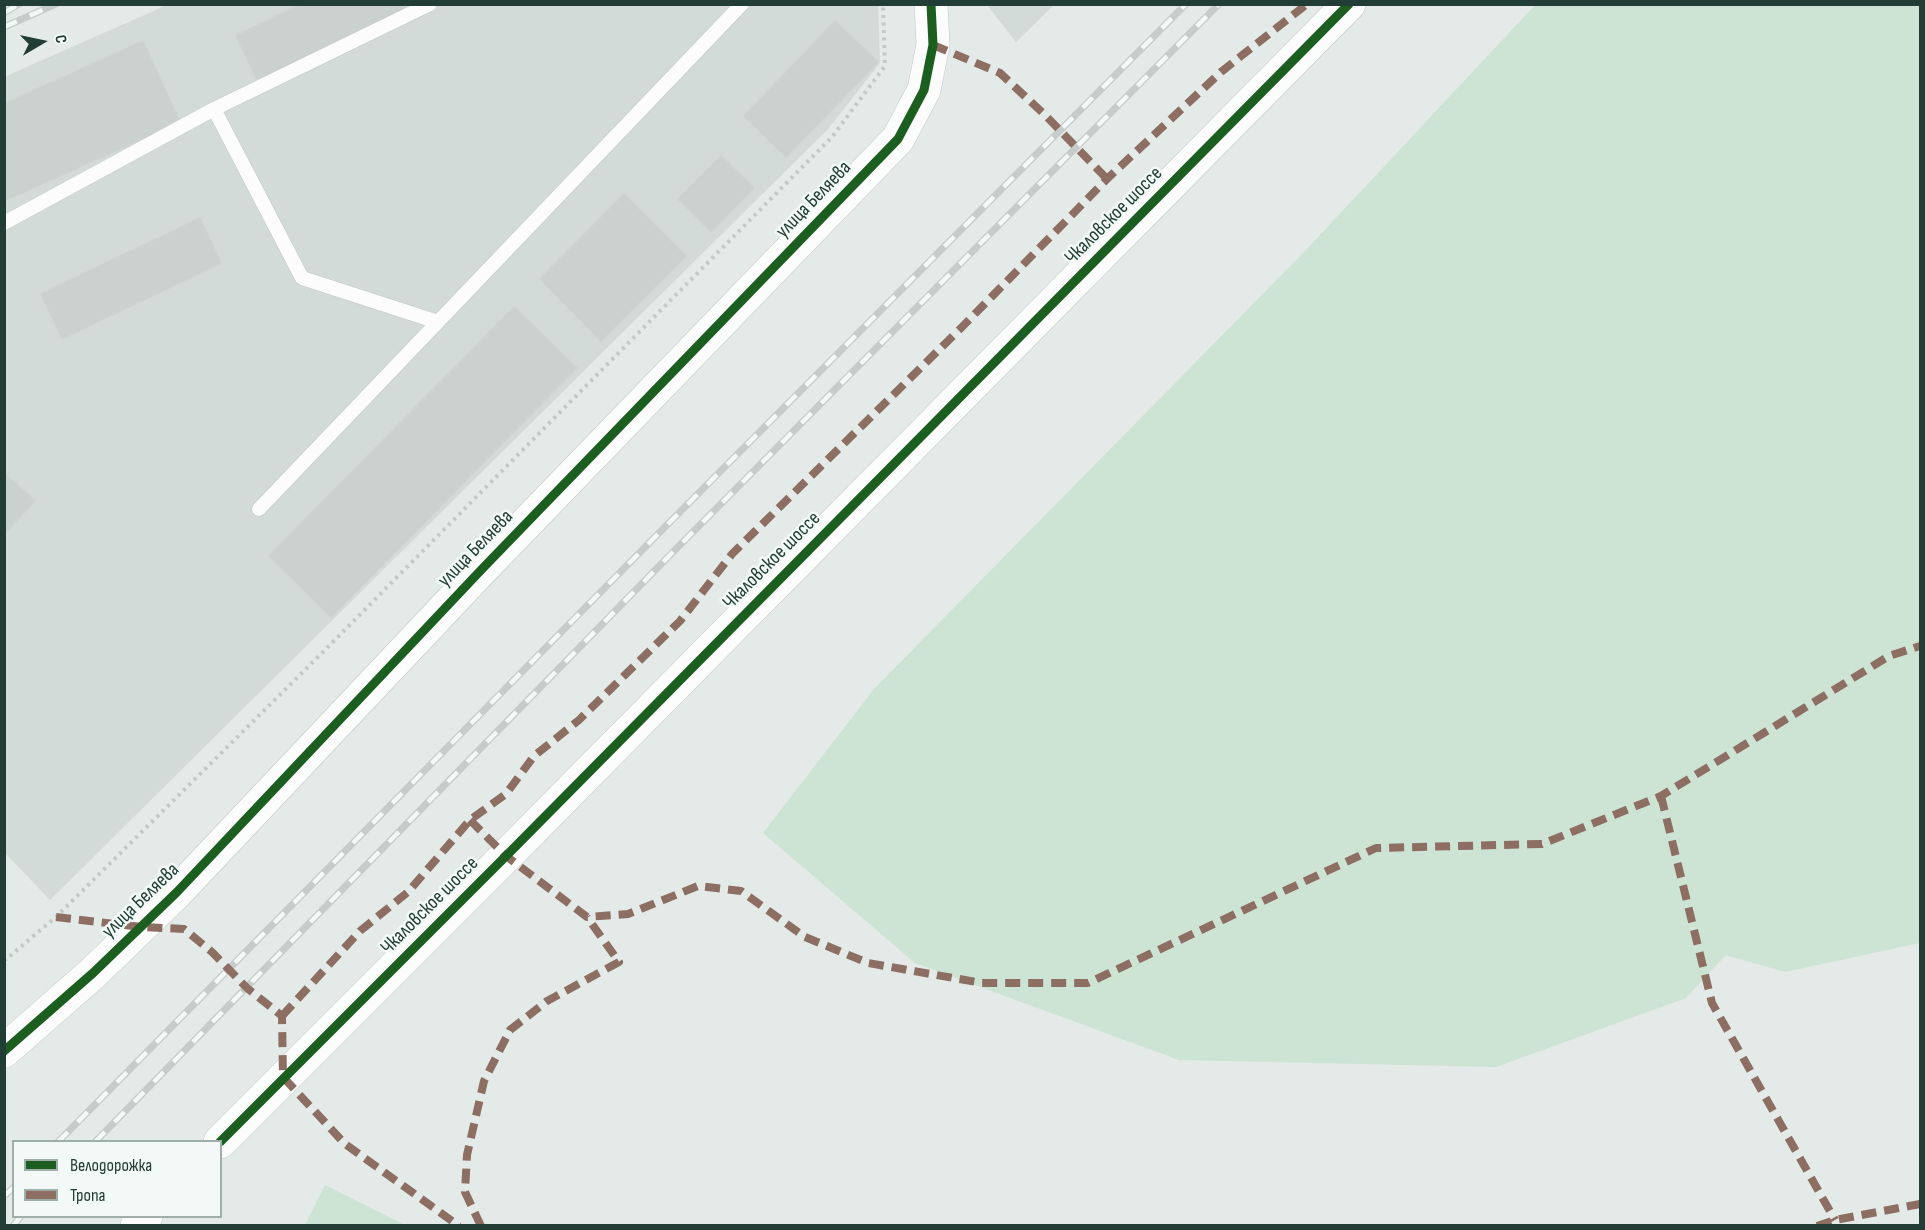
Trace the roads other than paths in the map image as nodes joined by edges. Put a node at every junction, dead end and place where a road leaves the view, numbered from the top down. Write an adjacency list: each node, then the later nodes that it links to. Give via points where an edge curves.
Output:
1 (430, 4): 5 (lane)
2 (742, 4): 7 (lane)
3 (931, 4): 9 (street, улица Беляева, via 933,45 924,90 898,139 482,569 177,892)
4 (1348, 4): 10 (street, Чкаловское шоссе)
5 (214, 109): 6 (lane); 7 (lane, via 302,278)
6 (4, 223)
7 (438, 322): 8 (lane)
8 (259, 509)
9 (4, 1051)
10 (222, 1140)

